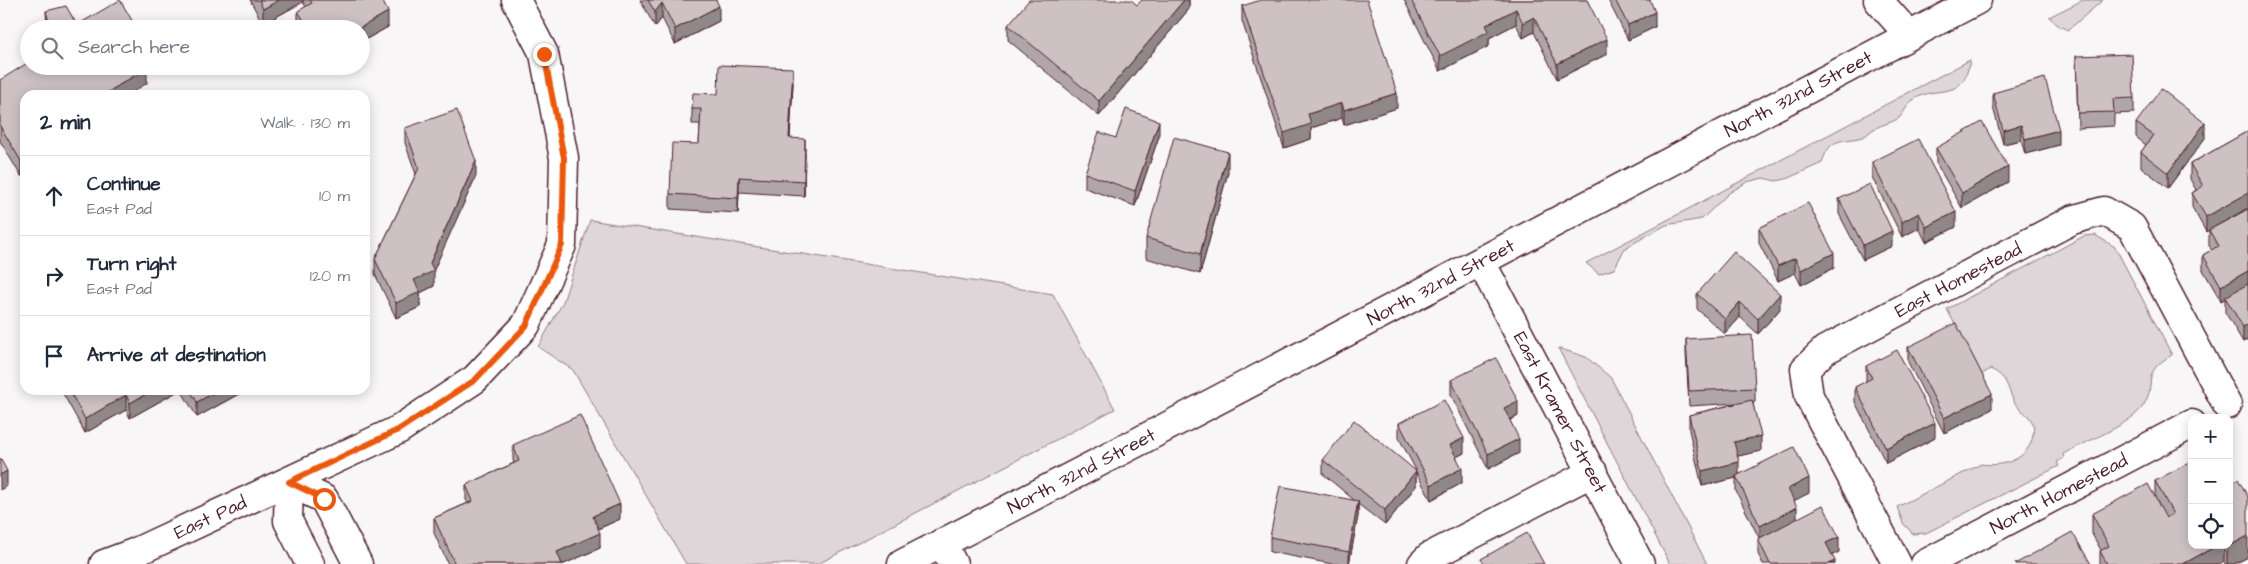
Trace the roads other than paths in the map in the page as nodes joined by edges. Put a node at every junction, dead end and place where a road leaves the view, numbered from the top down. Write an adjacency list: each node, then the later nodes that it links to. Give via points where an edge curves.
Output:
1 (516, 0): 10 (street, East Pad, via 544,54 564,158 562,245 526,326 475,380 398,430)
2 (1878, 0): 5 (street)
3 (1897, 0): 5 (street)
4 (1977, 0): 5 (street, North 32nd Street)
5 (1909, 35): 6 (street, North 32nd Street)
6 (1480, 262): 9 (street, East Kramer Street); 11 (street, North 32nd Street)
7 (2226, 406): 18 (street, East Homestead, via 2132,227 2104,211 2072,220 1825,350 1805,369 1809,396)
8 (2188, 426): 19 (street, North Homestead)
9 (1593, 472): 16 (street, via 1429,556); 17 (street, East Kramer Street)
10 (289, 482): 12 (street, East Pad); 13 (street, via 288,522); 14 (street, via 324,499)
11 (948, 554): 15 (street, North 32nd Street)
12 (104, 564)
13 (310, 564)
14 (358, 564)
15 (902, 564)
16 (1422, 564)
17 (1640, 564)
18 (1897, 564)
19 (1925, 564)

